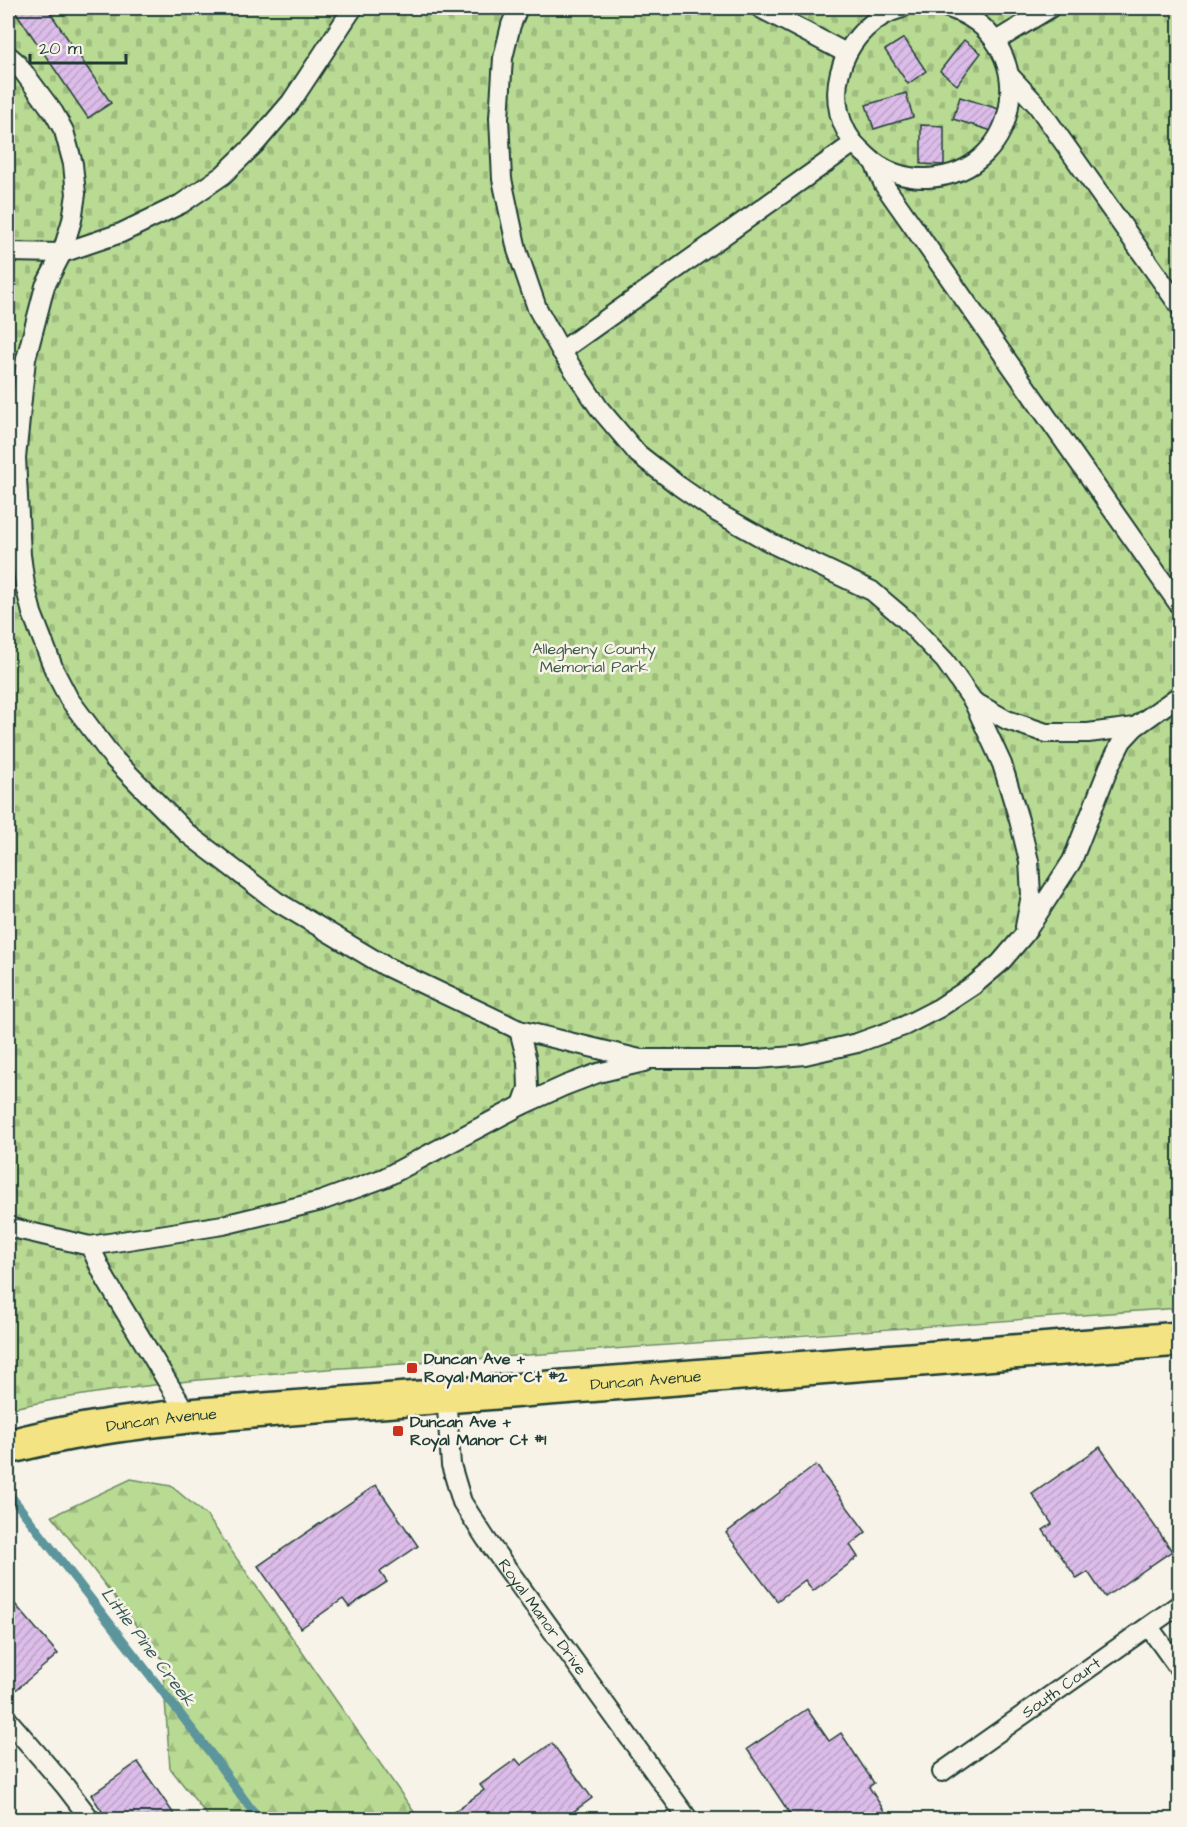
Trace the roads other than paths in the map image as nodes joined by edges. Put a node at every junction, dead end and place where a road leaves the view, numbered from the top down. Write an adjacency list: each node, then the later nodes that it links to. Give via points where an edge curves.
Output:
1 (353, 8): 14 (lane, via 291,102 223,175 181,204 121,233)
2 (518, 8): 16 (lane, via 502,68 502,179 517,250 537,308)
3 (760, 8): 8 (lane)
4 (902, 8): 8 (lane, via 869,24)
5 (948, 8): 7 (lane, via 978,23)
6 (1050, 8): 7 (lane)
7 (996, 41): 10 (lane)
8 (846, 53): 11 (lane, via 837,94 841,117)
9 (8, 54): 14 (lane, via 64,131 76,194)
10 (1010, 76): 12 (lane, via 1006,121 991,147 973,163 950,174 927,178 901,175); 15 (lane, via 1037,105)
11 (854, 143): 12 (lane); 16 (lane)
12 (874, 163): 17 (lane, via 884,185)
13 (8, 252): 14 (lane)
14 (62, 253): 22 (lane, via 45,286 26,359 16,458 25,585 42,640 69,699 113,758 188,834 276,901 385,966)
15 (1179, 307)
16 (561, 351): 19 (lane, via 599,408 638,454 718,513 872,591 945,662)
17 (1179, 606)
18 (1179, 695): 20 (lane)
19 (973, 701): 20 (lane, via 1007,720 1046,733); 21 (lane, via 1002,764 1029,861 1031,895)
20 (1134, 727): 21 (lane, via 1109,767 1072,861)
21 (1024, 935): 23 (lane, via 983,978 939,1008 857,1043 805,1055 758,1059)
22 (519, 1030): 23 (lane); 24 (lane, via 528,1088)
23 (653, 1060): 24 (lane, via 598,1073)
24 (522, 1105): 26 (lane, via 384,1178 321,1201 223,1225)
25 (8, 1227): 26 (lane)
26 (90, 1246): 29 (lane, via 106,1280)
27 (1179, 1339): 28 (main road, Duncan Avenue)
28 (446, 1395): 29 (main road, Duncan Avenue); 37 (lane, Royal Manor Drive, via 451,1465 462,1502)
29 (188, 1416): 30 (main road, Duncan Avenue, via 103,1426)
30 (8, 1447)
31 (1179, 1604): 32 (lane, South Court)
32 (1149, 1627): 33 (lane); 35 (lane, South Court)
33 (1179, 1670)
34 (8, 1720): 36 (lane)
35 (942, 1772)
36 (91, 1820)
37 (689, 1820)

